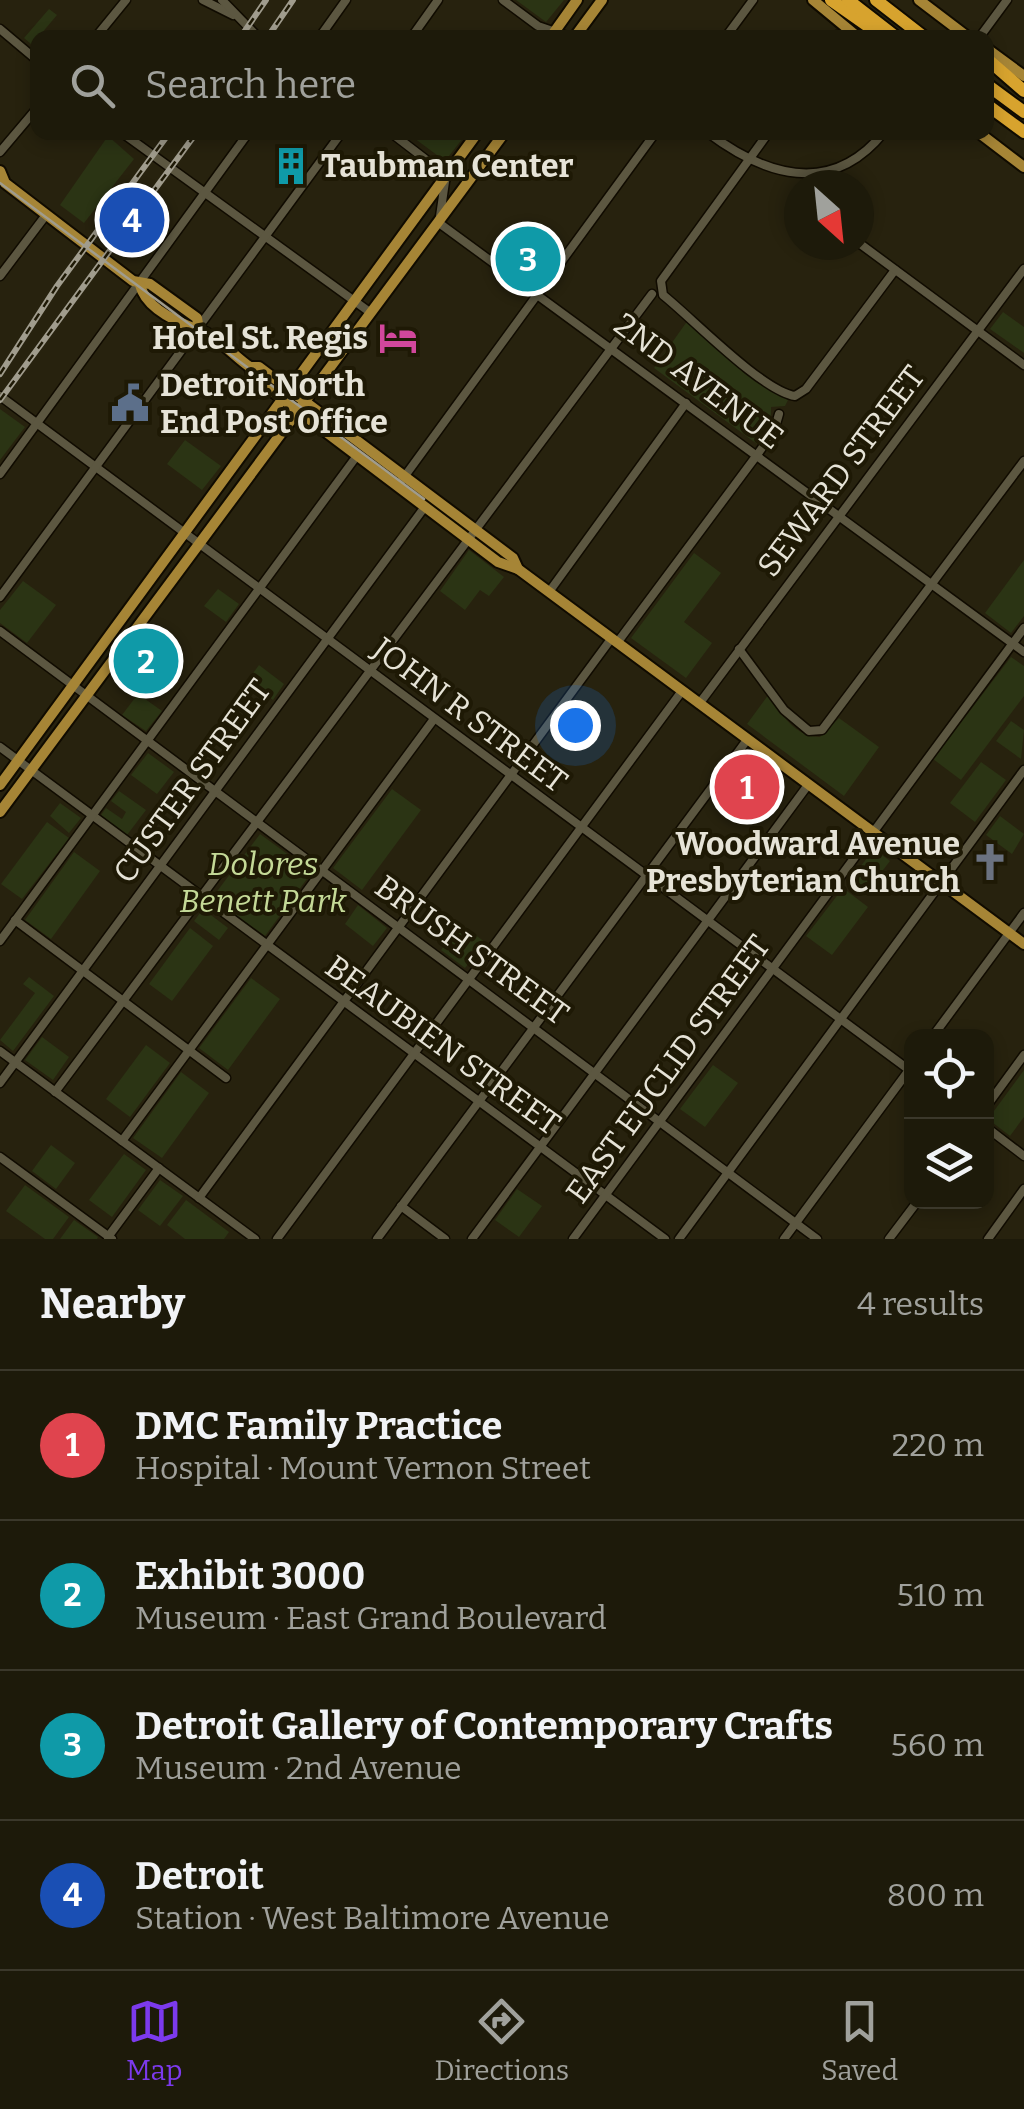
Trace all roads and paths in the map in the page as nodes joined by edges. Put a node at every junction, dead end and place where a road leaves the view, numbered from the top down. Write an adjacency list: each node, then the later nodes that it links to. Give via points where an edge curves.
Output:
1 (126, 0): 20 (street)
2 (204, 0): 18 (street)
3 (222, 0): 18 (street)
4 (346, 0): 22 (street)
5 (438, 0): 23 (street)
6 (503, 0): 24 (street)
7 (577, 0): 25 (main road)
8 (587, 0): 17 (main road)
9 (753, 0): 27 (street)
10 (813, 0): 28 (main road)
11 (831, 0): 29 (highway)
12 (848, 0): 30 (highway)
13 (876, 0): 31 (highway)
14 (890, 0): 32 (highway)
15 (919, 0): 33 (main road)
16 (1008, 0): 34 (street)
17 (601, 1): 26 (main road)
18 (233, 15): 21 (street)
19 (0, 30): 35 (street)
20 (102, 30)
21 (250, 30)
22 (324, 30)
23 (417, 30)
24 (545, 30)
25 (556, 30)
26 (580, 30)
27 (731, 30)
28 (849, 30)
29 (874, 30)
30 (887, 30)
31 (917, 30)
32 (920, 30)
33 (959, 30)
34 (985, 30)
35 (30, 54)
36 (994, 60): 38 (main road)
37 (994, 63): 40 (highway)
38 (1019, 73)
39 (994, 89): 42 (highway)
40 (1024, 91)
41 (994, 110): 44 (highway)
42 (1024, 112)
43 (30, 116): 56 (street)
44 (1024, 132)
45 (133, 140): 65 (street)
46 (243, 140): 65 (street)
47 (336, 140): 69 (street)
48 (400, 140): 62 (street)
49 (472, 140): 62 (main road)
50 (499, 140): 64 (main road)
51 (650, 140): 78 (street)
52 (718, 140): 57 (street)
53 (763, 140): 57 (street)
54 (875, 140): 59 (street, via 851,160)
55 (989, 140): 58 (main road)
56 (0, 152)
57 (748, 161): 61 (street); 77 (street)
58 (1024, 167)
59 (820, 170)
60 (0, 171): 63 (main road)
61 (784, 172)
62 (446, 175): 64 (main road); 66 (main road); 68 (street)
63 (3, 183): 67 (main road)
64 (464, 188): 68 (main road)
65 (207, 191): 69 (street); 76 (street)
66 (421, 210): 68 (main road); 73 (main road)
67 (46, 215): 74 (street); 76 (main road)
68 (438, 223): 75 (main road); 78 (street, 2ND AVENUE)
69 (267, 236): 79 (street); 81 (street)
70 (874, 254): 72 (street)
71 (1024, 269): 82 (street, SEWARD STREET)
72 (895, 270): 77 (street, via 795,396 781,392); 82 (street)
73 (378, 271): 75 (main road, via 382,286); 79 (main road)
74 (0, 276)
75 (394, 282): 80 (main road)
76 (140, 285): 81 (main road, via 142,296 187,330); 97 (street)
77 (656, 291): 85 (street)
78 (539, 294): 85 (street, 2ND AVENUE); 104 (street)
79 (356, 302): 80 (street); 83 (main road)
80 (371, 313): 84 (main road)
81 (199, 329): 87 (main road); 102 (street)
82 (978, 331): 86 (street); 106 (street, SEWARD STREET)
83 (333, 335): 84 (main road, via 342,334); 88 (main road)
84 (348, 345): 89 (main road)
85 (612, 348): 93 (street, 2ND AVENUE); 110 (street)
86 (1024, 365)
87 (250, 367): 90 (main road); 92 (main road)
88 (307, 370): 89 (main road); 90 (main road)
89 (321, 381): 94 (main road)
90 (290, 392): 92 (main road); 94 (main road)
91 (0, 396): 97 (street, JOHN R STREET)
92 (282, 402): 94 (main road); 96 (main road)
93 (686, 404): 99 (street, 2ND AVENUE); 115 (street)
94 (300, 408): 98 (main road); 100 (main road); 104 (main road)
95 (779, 414): 99 (street)
96 (272, 416): 98 (main road, via 282,416); 107 (main road)
97 (37, 424): 102 (street, JOHN R STREET); 103 (street)
98 (284, 426): 108 (main road)
99 (757, 455): 106 (street, 2ND AVENUE); 122 (street)
100 (356, 457): 104 (main road); 114 (street)
101 (1024, 461): 112 (street)
102 (96, 468): 109 (street, JOHN R STREET); 116 (street)
103 (0, 474)
104 (401, 483): 105 (main road); 110 (main road)
105 (424, 508): 110 (main road); 121 (street, CUSTER STREET)
106 (839, 516): 112 (street, 2ND AVENUE); 125 (street, SEWARD STREET)
107 (196, 517): 108 (main road, via 198,529); 109 (main road)
108 (207, 532): 111 (main road)
109 (184, 534): 111 (street, JOHN R STREET); 113 (main road)
110 (473, 537): 115 (main road, via 507,568); 127 (street)
111 (198, 544): 114 (street, JOHN R STREET); 117 (main road)
112 (932, 584): 123 (street, 2ND AVENUE); 125 (street, via 817,732 788,714)
113 (145, 587): 117 (main road, via 156,589); 120 (main road)
114 (259, 589): 121 (street, JOHN R STREET); 133 (street)
115 (549, 592): 122 (main road)
116 (0, 597)
117 (155, 602): 124 (main road)
118 (1024, 628): 123 (street, EAST EUCLID STREET)
119 (0, 631): 128 (street, BRUSH STREET)
120 (111, 634): 124 (main road); 128 (main road)
121 (327, 640): 127 (street, JOHN R STREET); 142 (street, CUSTER STREET)
122 (614, 641): 129 (main road); 139 (street)
123 (1012, 644): 126 (street, 2ND AVENUE); 147 (street, EAST EUCLID STREET)
124 (124, 645): 130 (main road)
125 (739, 649): 131 (street, SEWARD STREET)
126 (1024, 652)
127 (368, 670): 132 (street, JOHN R STREET); 145 (street)
128 (74, 686): 130 (street, BRUSH STREET); 136 (main road)
129 (682, 691): 131 (main road); 146 (street)
130 (86, 695): 133 (street, BRUSH STREET); 137 (main road)
131 (699, 704): 134 (main road)
132 (434, 719): 139 (street, JOHN R STREET); 149 (street)
133 (148, 740): 142 (street, BRUSH STREET); 144 (street)
134 (747, 740): 141 (main road); 150 (street)
135 (0, 747): 136 (street, BEAUBIEN STREET)
136 (18, 760): 137 (street, BEAUBIEN STREET); 140 (main road)
137 (30, 770): 143 (main road); 144 (street, BEAUBIEN STREET)
138 (1024, 770): 151 (street)
139 (510, 776): 146 (street, JOHN R STREET); 156 (street)
140 (0, 785)
141 (808, 785): 147 (main road); 155 (street)
142 (216, 791): 145 (street, BRUSH STREET); 148 (street, CUSTER STREET)
143 (0, 812)
144 (92, 816): 148 (street, BEAUBIEN STREET); 154 (street)
145 (256, 821): 149 (street, BRUSH STREET); 152 (street)
146 (581, 828): 150 (street, JOHN R STREET); 163 (street)
147 (873, 832): 151 (main road); 161 (street, EAST EUCLID STREET)
148 (160, 866): 152 (street, BEAUBIEN STREET); 162 (street, CUSTER STREET)
149 (322, 870): 156 (street, BRUSH STREET); 160 (street)
150 (646, 876): 155 (street, JOHN R STREET); 167 (street)
151 (941, 883): 157 (main road); 166 (street)
152 (201, 896): 160 (street, BEAUBIEN STREET); 164 (street)
153 (1024, 913): 157 (street)
154 (15, 920): 158 (street); 162 (street)
155 (708, 921): 161 (street, JOHN R STREET); 175 (street)
156 (398, 927): 163 (street, BRUSH STREET); 165 (street)
157 (1009, 933): 159 (main road); 168 (street)
158 (0, 940)
159 (1024, 944)
160 (266, 945): 165 (street, BEAUBIEN STREET); 169 (street)
161 (773, 969): 166 (street, JOHN R STREET); 182 (street, EAST EUCLID STREET)
162 (83, 970): 164 (street); 173 (street, CUSTER STREET)
163 (469, 979): 167 (street, BRUSH STREET); 171 (street)
164 (124, 1000): 169 (street); 179 (street)
165 (343, 1002): 171 (street, BEAUBIEN STREET); 192 (street)
166 (840, 1019): 174 (street, JOHN R STREET); 189 (street)
167 (534, 1027): 175 (street, BRUSH STREET); 181 (street)
168 (938, 1029)
169 (189, 1050): 176 (street); 184 (street)
170 (0, 1051): 173 (street)
171 (413, 1054): 181 (street, BEAUBIEN STREET); 198 (street)
172 (1024, 1055): 180 (street)
173 (15, 1062): 178 (street, CUSTER STREET); 179 (street)
174 (904, 1064)
175 (596, 1072): 182 (street, BRUSH STREET); 185 (street)
176 (226, 1078)
177 (904, 1078): 195 (street)
178 (0, 1083)
179 (56, 1092): 184 (street)
180 (994, 1096)
181 (478, 1102): 185 (street, BEAUBIEN STREET); 193 (street)
182 (662, 1123): 189 (street, BRUSH STREET); 191 (street, EAST EUCLID STREET)
183 (994, 1133): 187 (street)
184 (122, 1140): 188 (street)
185 (540, 1147): 191 (street, BEAUBIEN STREET); 201 (street)
186 (0, 1156): 196 (street)
187 (1024, 1156)
188 (159, 1168): 192 (street); 196 (street)
189 (728, 1172): 195 (street, BRUSH STREET); 204 (street)
190 (1024, 1189): 208 (street)
191 (606, 1196): 202 (street, EAST EUCLID STREET); 203 (street, BEAUBIEN STREET)
192 (199, 1198): 197 (street)
193 (401, 1206): 199 (street); 200 (street)
194 (912, 1209): 207 (street)
195 (796, 1223): 205 (street); 206 (street, BRUSH STREET)
196 (109, 1238)
197 (255, 1239)
198 (277, 1239)
199 (376, 1239)
200 (445, 1239)
201 (472, 1239)
202 (574, 1239)
203 (665, 1239)
204 (679, 1239)
205 (784, 1239)
206 (817, 1239)
207 (889, 1239)
208 (988, 1239)

